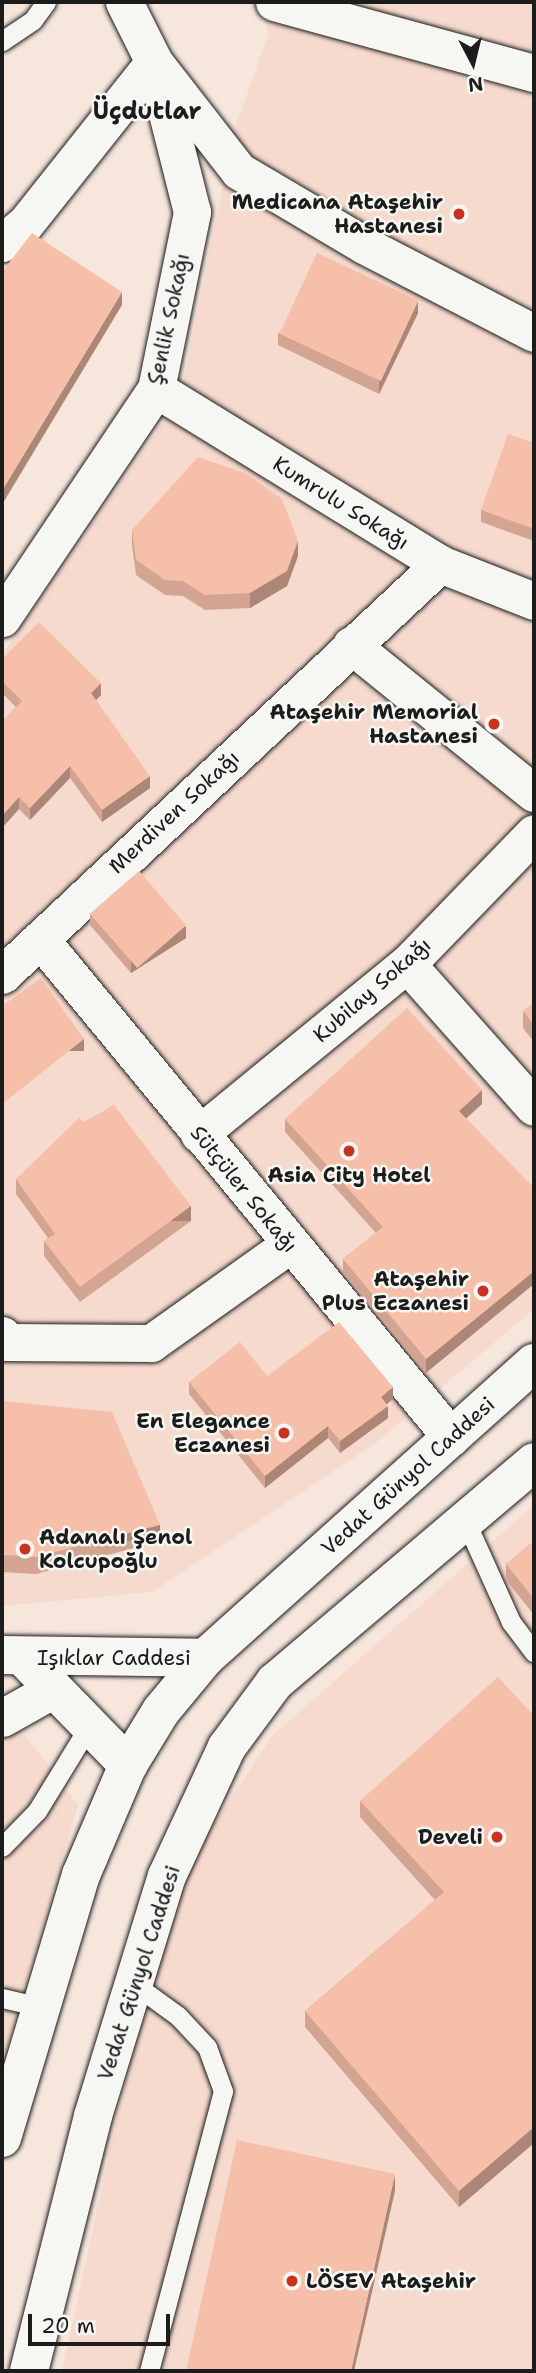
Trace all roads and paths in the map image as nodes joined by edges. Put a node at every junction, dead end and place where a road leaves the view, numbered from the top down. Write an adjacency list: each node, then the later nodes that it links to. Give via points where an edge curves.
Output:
1 (46, 2): 4 (lane, via 33,20)
2 (124, 2): 5 (street)
3 (274, 2): 6 (street)
4 (2, 41)
5 (154, 62): 7 (street, via 25,224); 8 (street, via 239,171 364,246); 9 (street, Şenlik Sokağı, via 192,212)
6 (534, 73)
7 (2, 243)
8 (534, 333)
9 (156, 389): 10 (street, Kumrulu Sokağı); 12 (street, Şenlik Sokağı)
10 (440, 564): 11 (street, Kumrulu Sokağı); 13 (street, Merdiven Sokağı)
11 (534, 601)
12 (5, 607)
13 (351, 645): 14 (street); 16 (street, Merdiven Sokağı)
14 (534, 793)
15 (534, 833): 17 (street, Kubilay Sokağı)
16 (40, 939): 18 (street, Merdiven Sokağı); 20 (street, Sütçüler Sokağı)
17 (407, 964): 19 (street); 20 (street, Kubilay Sokağı)
18 (2, 975)
19 (534, 1107)
20 (199, 1134): 21 (street, Sütçüler Sokağı)
21 (289, 1245): 22 (street, via 151,1343 6,1342); 24 (street, Sütçüler Sokağı)
22 (2, 1335)
23 (534, 1363): 24 (main road, Vedat Günyol Caddesi)
24 (452, 1437): 29 (main road, Vedat Günyol Caddesi)
25 (534, 1462): 26 (main road, Vedat Günyol Caddesi)
26 (465, 1520): 27 (lane, via 512,1622); 35 (main road, Vedat Günyol Caddesi, via 275,1682 227,1747 167,1876)
27 (534, 1652)
28 (12, 1656): 29 (main road, Işıklar Caddesi); 30 (main road, Işıklar Caddesi)
29 (205, 1658): 33 (main road, Vedat Günyol Caddesi)
30 (52, 1690): 31 (street); 32 (main road, Işıklar Caddesi)
31 (2, 1718)
32 (89, 1726): 33 (main road, Işıklar Caddesi); 34 (lane, via 37,1811)
33 (128, 1765): 37 (main road, Vedat Günyol Caddesi, via 80,1875)
34 (2, 1847)
35 (134, 1984): 39 (main road, Vedat Günyol Caddesi); 40 (lane, via 178,2015 207,2047 223,2091)
36 (2, 1998): 37 (lane)
37 (41, 2007): 38 (main road, Vedat Günyol Caddesi)
38 (2, 2137)
39 (29, 2371)
40 (149, 2371)

